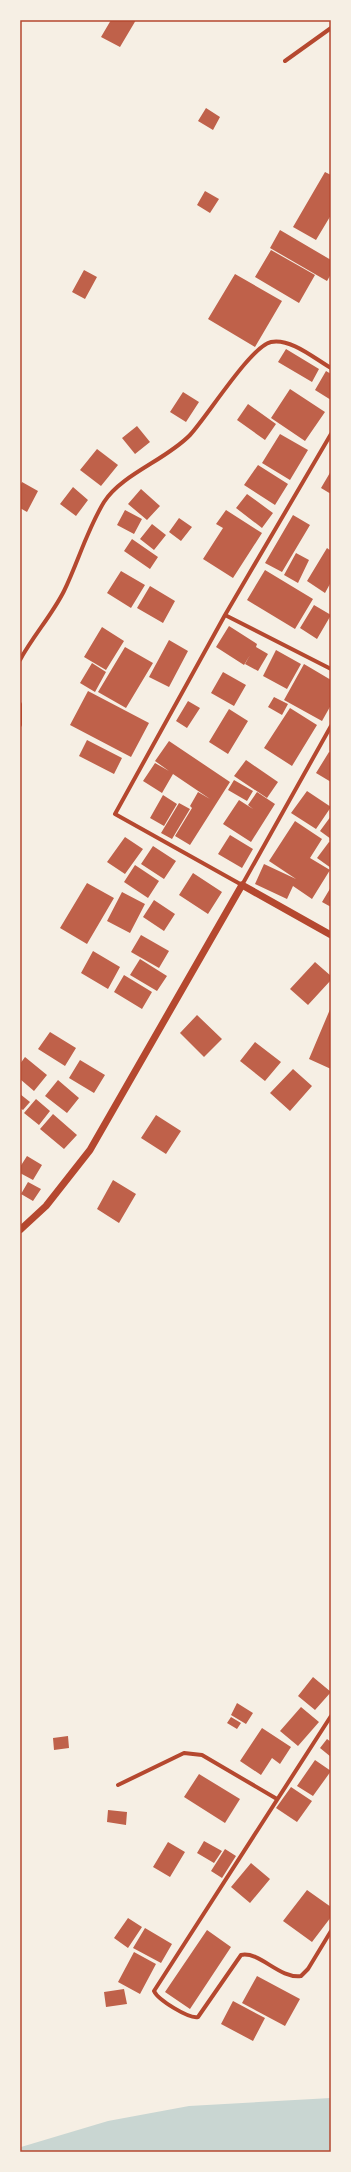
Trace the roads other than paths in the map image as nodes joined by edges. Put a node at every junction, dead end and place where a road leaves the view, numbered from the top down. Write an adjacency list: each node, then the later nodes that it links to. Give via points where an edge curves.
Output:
1 (331, 28): 2 (street)
2 (285, 61)
3 (331, 368): 6 (street, via 280,342 270,342 262,346 190,435 112,492 104,502 58,602)
4 (331, 434): 5 (street)
5 (225, 615): 7 (street); 11 (street, via 115,814)
6 (20, 660)
7 (331, 669)
8 (20, 704): 9 (street)
9 (20, 725)
10 (331, 726): 11 (street)
11 (242, 885): 12 (street); 13 (street, via 90,1150 46,1206)
12 (331, 935)
13 (20, 1230)
14 (331, 1716): 16 (street)
15 (118, 1785): 16 (street, via 184,1753 194,1752)
16 (277, 1799): 17 (street, via 156,1987 156,1994 188,2016 198,2017 241,1955 250,1956 289,1976 301,1976)
17 (331, 1931)

